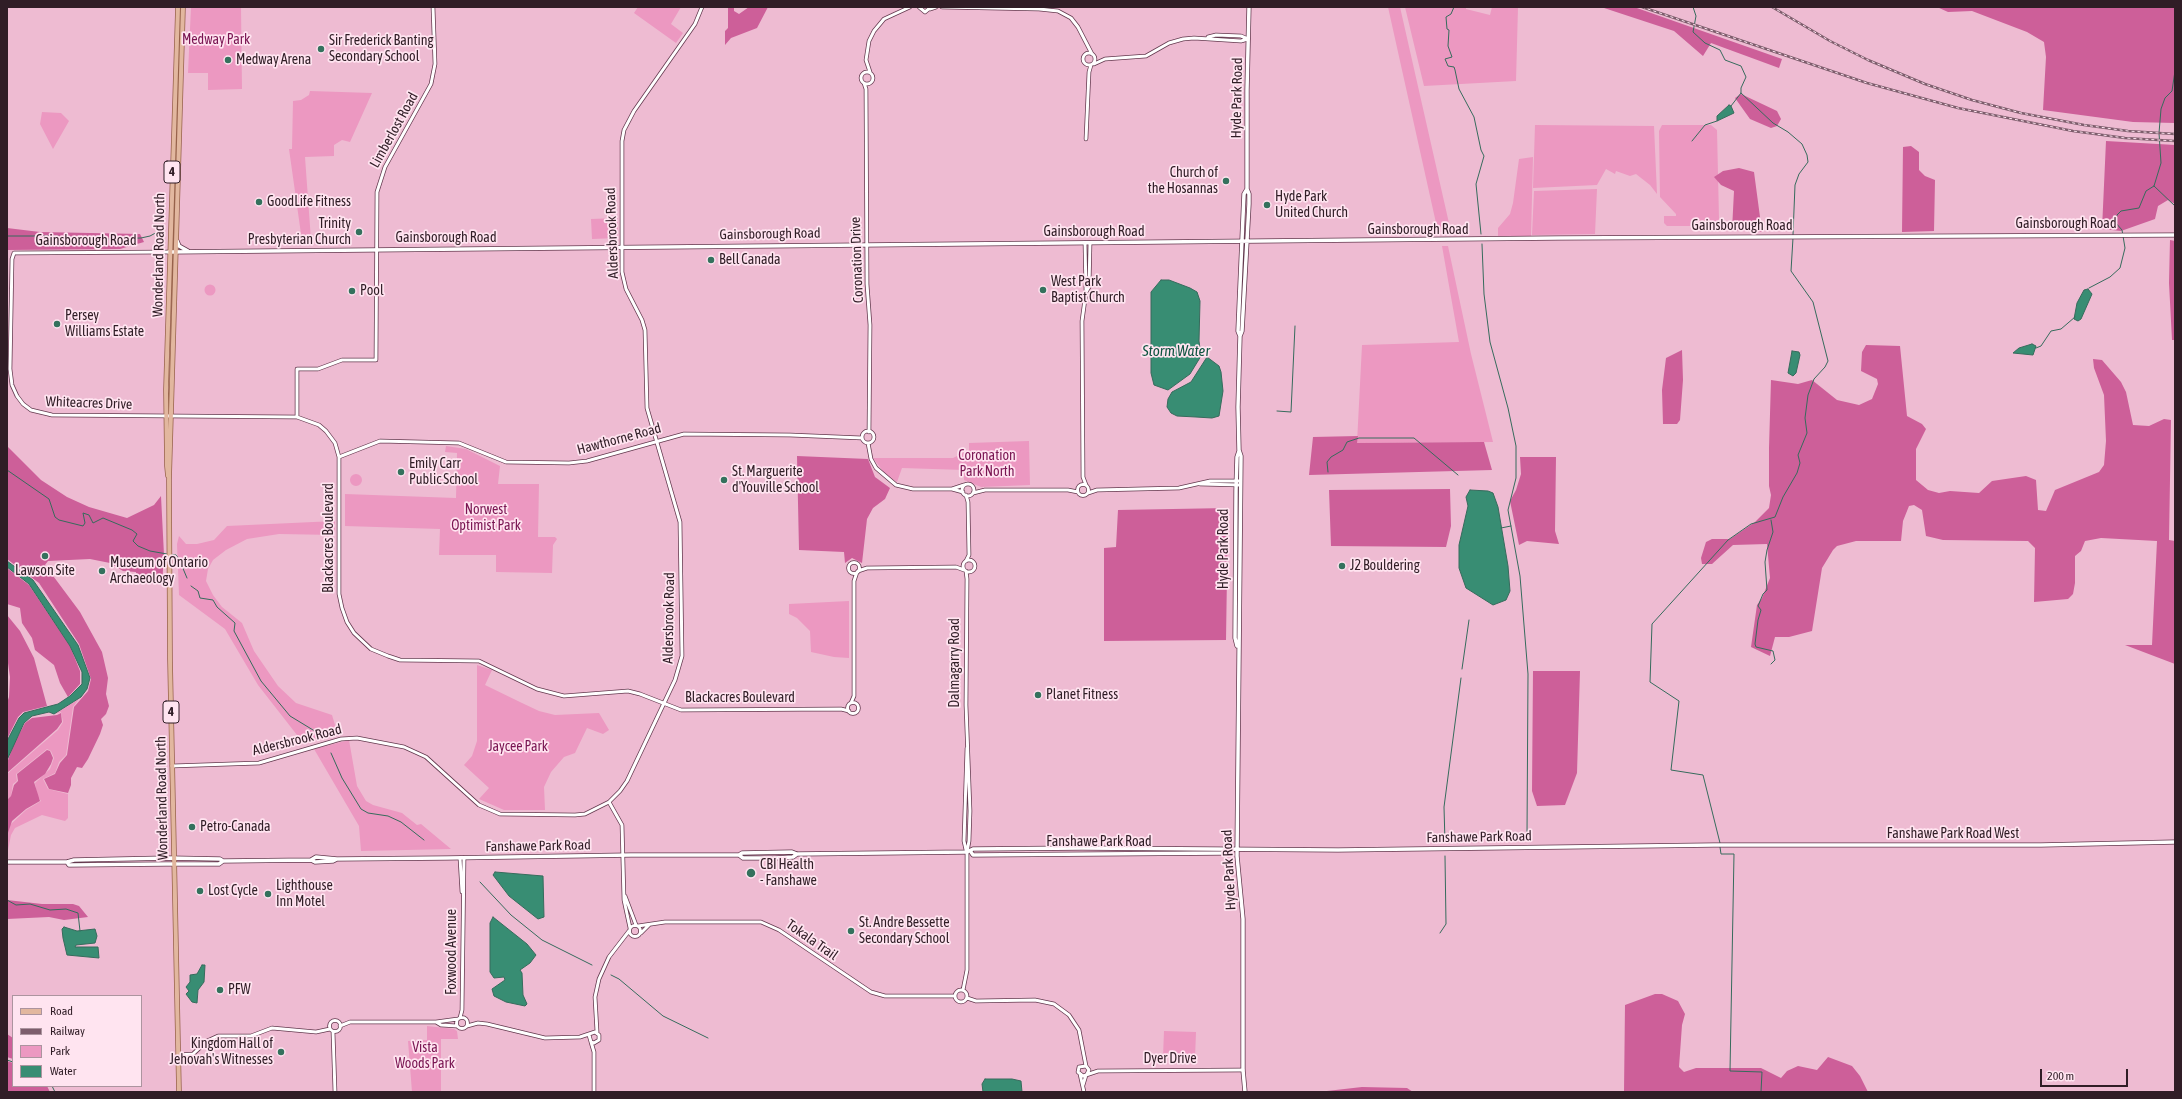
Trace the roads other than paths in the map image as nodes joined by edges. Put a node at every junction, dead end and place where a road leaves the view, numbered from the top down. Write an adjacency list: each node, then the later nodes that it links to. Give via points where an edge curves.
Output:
1 (178, 7): 37 (main road, Wonderland Road North / 4)
2 (183, 7): 29 (main road, Wonderland Road North / 4)
3 (433, 7): 35 (street, Limberlost Road, via 435,64 432,84 380,179 377,192)
4 (702, 7): 34 (street, Aldersbrook Road, via 695,24 634,111 624,130 621,152)
5 (910, 7): 19 (street, via 895,12 879,23 869,41)
6 (915, 7): 10 (street)
7 (936, 7): 11 (street)
8 (942, 7): 13 (street, via 1058,11 1071,18)
9 (1250, 7): 12 (main road, Hyde Park Road)
10 (919, 8): 11 (street, via 924,12)
11 (930, 8)
12 (1248, 39): 16 (street, via 1176,40 1136,59); 27 (main road, Hyde Park Road)
13 (1088, 47): 14 (street); 15 (street)
14 (1086, 54): 15 (street); 17 (street, via 1083,60)
15 (1093, 55): 16 (street); 18 (street)
16 (1105, 60): 18 (street)
17 (1085, 64): 18 (street); 22 (street)
18 (1093, 64): 22 (street)
19 (867, 66): 20 (street); 21 (street)
20 (864, 72): 21 (street); 23 (street, via 861,78)
21 (870, 72): 24 (street, via 873,77)
22 (1089, 72): 26 (street)
23 (864, 83): 24 (street); 25 (street, Coronation Drive)
24 (869, 84): 25 (street)
25 (866, 89): 33 (street, Coronation Drive)
26 (1086, 140)
27 (1247, 189): 30 (main road, Hyde Park Road, via 1244,194); 31 (main road, Hyde Park Road)
28 (2175, 234): 31 (main road, Gainsborough Road)
29 (175, 235): 36 (main road, via 179,246); 37 (main road, Wonderland Road North / 4)
30 (1242, 242): 31 (main road, Gainsborough Road); 32 (main road, Gainsborough Road); 39 (main road, Hyde Park Road, via 1238,312)
31 (1247, 242): 39 (main road, Hyde Park Road)
32 (1087, 243): 33 (main road, Gainsborough Road); 48 (street, via 1086,292 1082,321)
33 (867, 244): 34 (main road, Gainsborough Road); 43 (street, Coronation Drive, via 870,325)
34 (623, 247): 35 (main road, Gainsborough Road); 45 (street, Aldersbrook Road, via 622,272 626,290 642,320 647,341 645,396)
35 (378, 249): 36 (main road, Gainsborough Road); 42 (street, Limberlost Road, via 376,360 342,360 318,370 297,369)
36 (189, 251): 37 (main road, Gainsborough Road)
37 (172, 252): 38 (street, Gainsborough Road, via 19,252); 40 (main road, Wonderland Road North / 4); 41 (main road, Wonderland Road North / 4, via 174,313)
38 (13, 255): 40 (street, Whiteacres Drive, via 10,368 12,385 23,404 40,413 52,415)
39 (1240, 336): 50 (main road, Hyde Park Road, via 1241,456)
40 (166, 416): 41 (street, Whiteacres Drive); 49 (main road, Wonderland Road North / 4, via 166,466)
41 (171, 416): 42 (street, Blackacres Boulevard); 49 (main road, Wonderland Road North / 4)
42 (297, 417): 47 (street, Blackacres Boulevard, via 312,421 326,431 335,443)
43 (869, 432): 44 (street, via 864,433); 46 (street, via 874,438)
44 (862, 438): 45 (street, Hawthorne Road, via 684,434); 46 (street)
45 (656, 440): 47 (street, Hawthorne Road, via 587,461 569,463 506,462 459,443 380,441); 78 (street, Aldersbrook Road, via 679,513 682,533 682,656 679,672)
46 (868, 443): 55 (street, via 871,459 876,468 896,485 913,489)
47 (339, 457): 78 (street, Blackacres Boulevard, via 339,594 347,622 354,633 371,649 400,660 479,661 537,689 557,695 628,691)
48 (1083, 477): 52 (street); 53 (street)
49 (169, 480): 83 (main road, Wonderland Road North / 4)
50 (1238, 483): 58 (street, via 1200,484 1179,488); 87 (main road, Hyde Park Road)
51 (964, 485): 54 (street, via 970,484); 55 (street); 59 (street)
52 (1079, 486): 53 (street); 57 (street); 60 (street)
53 (1087, 486): 58 (street); 61 (street)
54 (974, 487): 56 (street); 62 (street)
55 (952, 489): 59 (street)
56 (985, 490): 57 (street); 62 (street)
57 (1068, 490): 60 (street)
58 (1098, 490): 61 (street)
59 (963, 492): 63 (street)
60 (1078, 492): 61 (street, via 1082,495)
61 (1088, 493)
62 (972, 494): 63 (street); 64 (street)
63 (966, 495): 64 (street)
64 (968, 502): 65 (street)
65 (969, 555): 66 (street); 67 (street)
66 (972, 561): 67 (street); 74 (street, via 974,566)
67 (965, 562): 69 (street); 72 (street, Dalmagarry Road)
68 (859, 565): 70 (street); 71 (street, via 851,563 848,568); 73 (street)
69 (956, 567): 70 (street); 72 (street)
70 (867, 568): 73 (street)
71 (850, 571): 73 (street); 76 (street)
72 (965, 571): 74 (street); 75 (street, Dalmagarry Road)
73 (858, 572): 76 (street)
74 (971, 572): 75 (street, Dalmagarry Road)
75 (967, 579): 88 (street, Dalmagarry Road)
76 (854, 581): 77 (street)
77 (854, 696): 79 (street); 80 (street)
78 (663, 704): 81 (street, Blackacres Boulevard, via 691,711); 84 (street, Aldersbrook Road, via 627,781)
79 (850, 704): 80 (street); 81 (street, Blackacres Boulevard); 82 (street)
80 (856, 704): 82 (street, via 857,712 853,714)
81 (841, 708): 82 (street, Blackacres Boulevard)
82 (849, 711)
83 (172, 766): 84 (street, Aldersbrook Road, via 259,763 341,740 364,738 404,747 426,757 479,805 500,814 575,815 594,810); 90 (main road, Wonderland Road North / 4)
84 (609, 802): 89 (street, via 622,825)
85 (2175, 842): 86 (main road, Fanshawe Park Road West, via 2041,845)
86 (1730, 845): 87 (main road, Fanshawe Park Road)
87 (1237, 851): 88 (main road, Fanshawe Park Road, via 973,855); 129 (main road, Hyde Park Road, via 1243,919)
88 (969, 852): 89 (main road, Fanshawe Park Road); 105 (street, Dalmagarry Road, via 967,970)
89 (624, 855): 92 (main road, Fanshawe Park Road); 98 (street)
90 (174, 858): 93 (main road, Fanshawe Park Road); 95 (main road); 96 (main road, Wonderland Road North / 4)
91 (460, 858): 92 (main road, Fanshawe Park Road); 93 (main road, Fanshawe Park Road, via 337,859 315,862); 97 (street, Foxwood Avenue)
92 (464, 858): 97 (street, Foxwood Avenue)
93 (223, 861): 96 (main road, Fanshawe Park Road, via 219,864)
94 (7, 862): 95 (main road)
95 (67, 862): 96 (main road, via 69,865)
96 (174, 864): 126 (main road, Wonderland Road North / 4)
97 (463, 894): 108 (street, Foxwood Avenue)
98 (624, 894): 100 (street); 101 (street)
99 (651, 924): 100 (street, Tokala Trail); 102 (street); 106 (street, Tokala Trail, via 761,922 779,930 871,992 885,996)
100 (637, 926): 101 (street, Tokala Trail); 102 (street)
101 (630, 930): 103 (street); 104 (street)
102 (641, 933): 103 (street)
103 (633, 936): 104 (street)
104 (623, 940): 112 (street, via 609,957 601,973 595,997)
105 (963, 990): 106 (street, via 957,990); 107 (street)
106 (955, 996): 107 (street, via 960,1002)
107 (967, 998): 125 (street, via 976,1001 1035,1000 1054,1004 1075,1022 1082,1039)
108 (462, 1010): 109 (street, Foxwood Avenue); 110 (street, Foxwood Avenue)
109 (459, 1019): 110 (street); 111 (street); 115 (street, Foxwood Avenue)
110 (466, 1019): 113 (street); 116 (street)
111 (436, 1022): 114 (street, via 350,1022); 115 (street)
112 (595, 1022): 119 (street); 120 (street)
113 (475, 1023): 116 (street); 121 (street, via 539,1037)
114 (340, 1026): 117 (street, via 334,1021); 118 (street, via 338,1031)
115 (457, 1026): 116 (street)
116 (467, 1026)
117 (330, 1028): 118 (street); 126 (street, via 316,1032 272,1028 251,1036 218,1036 207,1041 193,1054)
118 (334, 1032): 135 (street)
119 (597, 1032): 120 (street); 123 (street, via 600,1039)
120 (590, 1033): 121 (street); 122 (street)
121 (580, 1037): 122 (street)
122 (590, 1041): 123 (street); 124 (street)
123 (596, 1043): 124 (street)
124 (594, 1052): 136 (street)
125 (1083, 1054): 127 (street); 128 (street)
126 (179, 1055): 134 (main road, Wonderland Road North / 4)
127 (1081, 1065): 128 (street, Dyer Drive); 131 (street, via 1078,1070)
128 (1087, 1066): 130 (street, Dyer Drive); 132 (street)
129 (1243, 1070): 130 (street, Dyer Drive); 138 (main road, Hyde Park Road)
130 (1098, 1071): 132 (street, Dyer Drive)
131 (1080, 1074): 132 (street); 133 (street)
132 (1087, 1074): 133 (street)
133 (1083, 1085): 137 (street)
134 (179, 1092)
135 (335, 1092)
136 (594, 1092)
137 (1084, 1092)
138 (1245, 1092)

